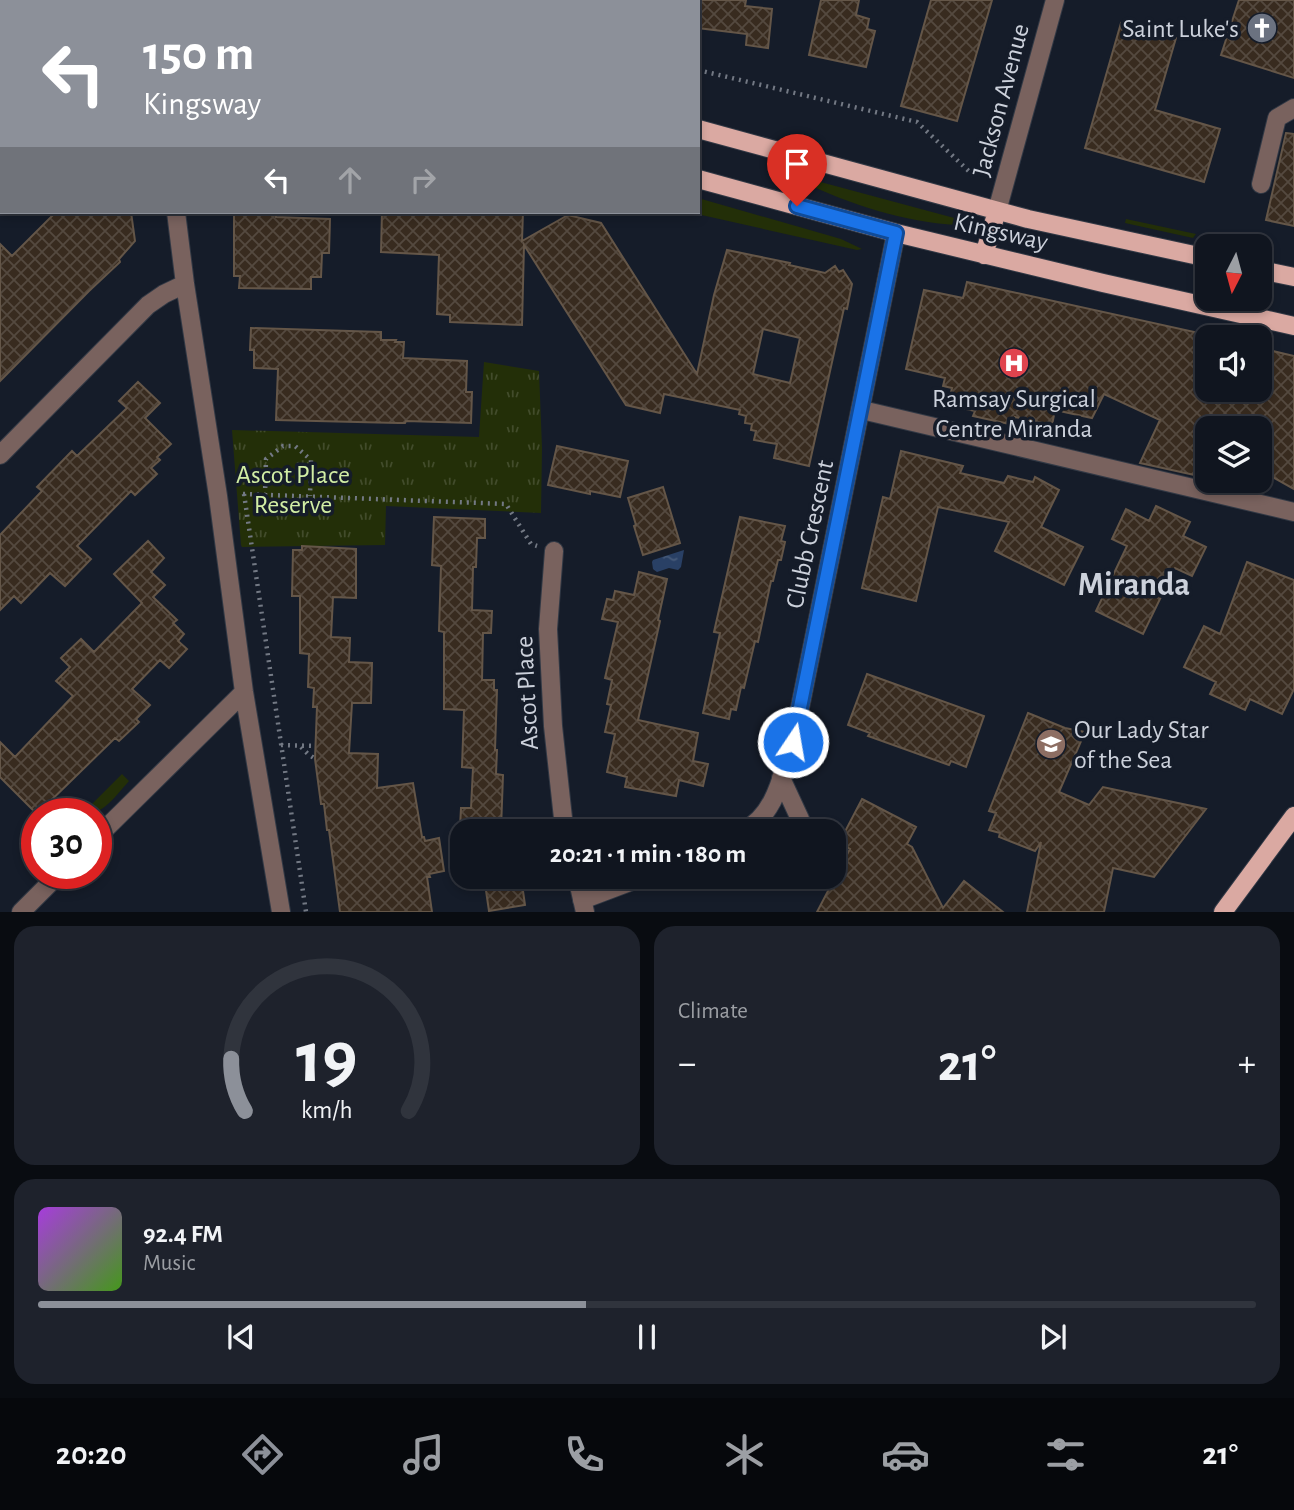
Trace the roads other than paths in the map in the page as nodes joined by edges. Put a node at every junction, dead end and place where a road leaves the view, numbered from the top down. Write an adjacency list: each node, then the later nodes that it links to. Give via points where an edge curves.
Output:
1 (1055, 0): 6 (street, Jackson Avenue)
2 (1294, 108): 5 (street, via 1277,118)
3 (700, 129): 6 (main road, Kingsway)
4 (700, 180): 8 (main road, Kingsway)
5 (1261, 184)
6 (998, 211): 9 (main road, Jackson Avenue); 10 (main road, Kingsway)
7 (176, 214): 13 (street)
8 (896, 233): 9 (main road, Kingsway); 15 (street, Clubb Crescent)
9 (985, 255): 14 (main road, Kingsway)
10 (1195, 255)
11 (1272, 272): 12 (main road)
12 (1294, 277)
13 (185, 284): 16 (street, via 148,305); 19 (street)
14 (1294, 326)
15 (862, 410): 17 (street); 20 (street, Clubb Crescent, via 793,742)
16 (0, 455)
17 (1294, 512)
18 (554, 551): 22 (street, Ascot Place, via 548,629)
19 (244, 692): 25 (street); 30 (street)
20 (781, 778): 23 (street, Clubb Crescent, via 773,801); 24 (street)
21 (1294, 816): 31 (main road)
22 (563, 819)
23 (759, 819)
24 (800, 819)
25 (112, 822)
26 (44, 889): 29 (street)
27 (618, 889): 28 (street)
28 (584, 906)
29 (21, 912)
30 (281, 912)
31 (1223, 912)

